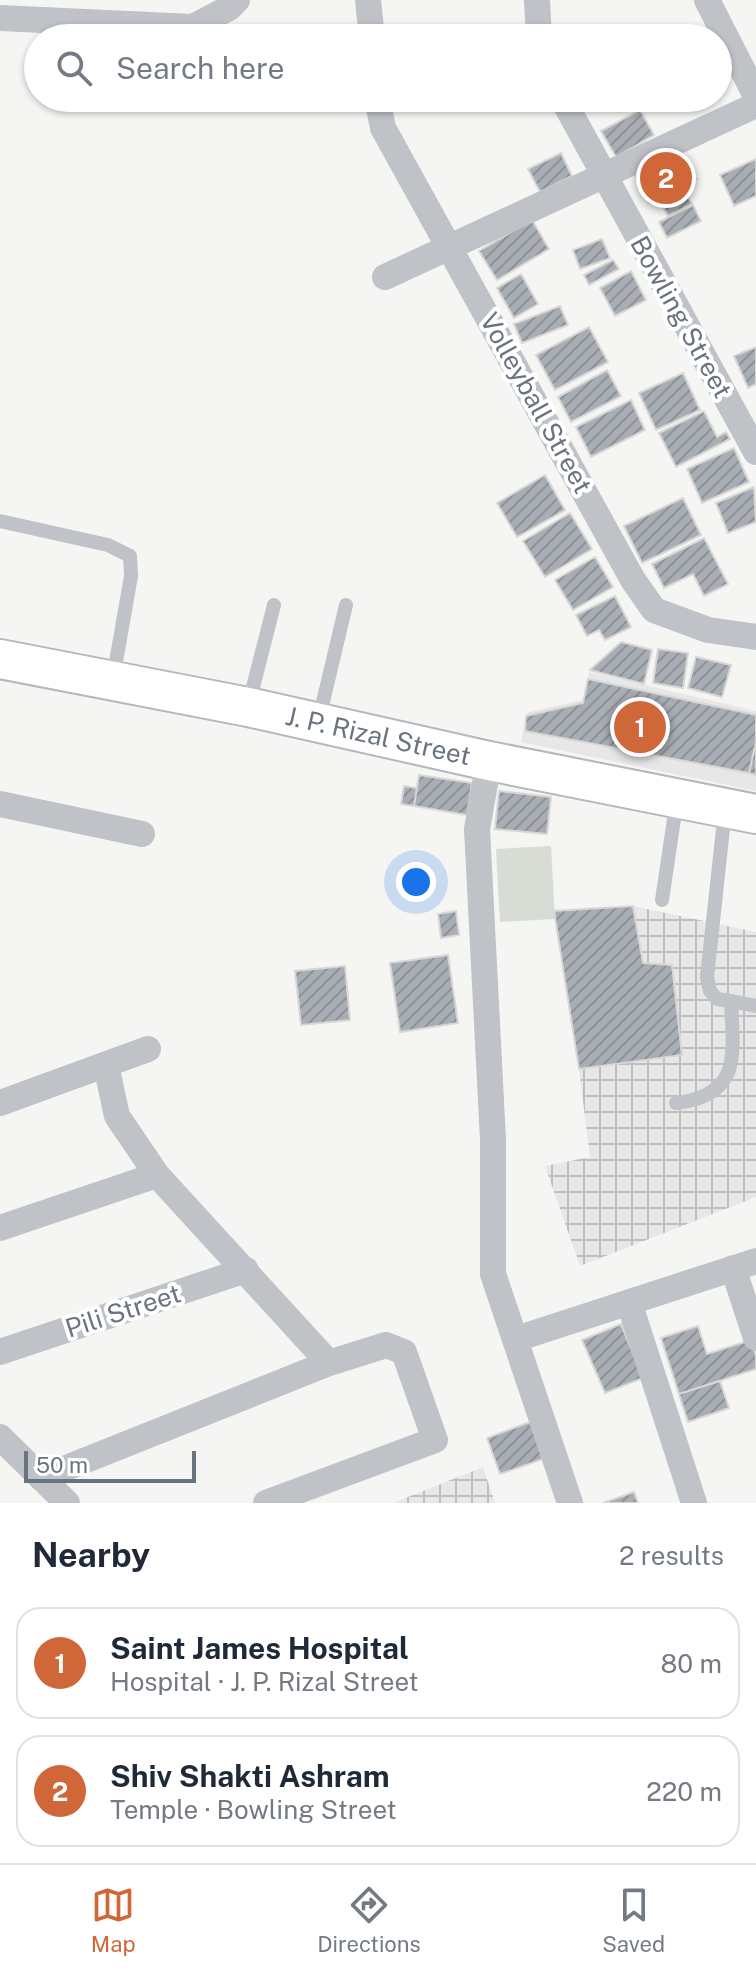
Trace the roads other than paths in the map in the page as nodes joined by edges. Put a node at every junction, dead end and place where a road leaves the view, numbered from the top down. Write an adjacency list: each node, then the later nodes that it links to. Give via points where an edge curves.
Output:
1 (237, 0): 7 (street)
2 (368, 0): 8 (street)
3 (537, 0): 9 (street)
4 (707, 0): 10 (street)
5 (0, 18): 6 (street)
6 (129, 24)
7 (199, 24)
8 (371, 24)
9 (538, 24)
10 (719, 24)
11 (732, 49): 12 (street)
12 (756, 96)
13 (756, 105): 16 (street)
14 (380, 112): 17 (street, Volleyball Street, via 383,128)
15 (569, 112): 16 (street, Bowling Street)
16 (603, 176): 17 (street); 19 (street, Bowling Street)
17 (450, 247): 18 (street); 23 (street, Volleyball Street, via 654,610 708,630)
18 (385, 277)
19 (756, 452)
20 (0, 521): 25 (lane, via 108,545 130,556)
21 (274, 605): 26 (lane)
22 (346, 605): 27 (lane)
23 (756, 637)
24 (0, 659): 25 (main road, J. P. Rizal Street)
25 (113, 682): 26 (main road, J. P. Rizal Street)
26 (248, 707): 27 (main road, J. P. Rizal Street)
27 (318, 723): 28 (main road, J. P. Rizal Street)
28 (489, 761): 29 (main road, J. P. Rizal Street); 46 (street, via 477,829 493,1140 493,1274)
29 (677, 799): 31 (main road, J. P. Rizal Street); 33 (lane)
30 (0, 804): 32 (street)
31 (740, 811): 34 (lane, via 707,977 717,999)
32 (142, 834)
33 (662, 900)
34 (731, 1001): 35 (lane); 39 (lane, via 733,1055 722,1085)
35 (756, 1006)
36 (148, 1049): 37 (street)
37 (106, 1065): 38 (street); 40 (street, via 117,1116)
38 (0, 1103)
39 (676, 1103)
40 (157, 1175): 41 (street); 43 (street)
41 (0, 1228)
42 (745, 1265): 44 (street); 45 (street)
43 (246, 1270): 47 (street, Pili Street); 48 (street)
44 (629, 1302): 46 (street); 54 (street)
45 (756, 1338)
46 (516, 1339): 53 (street)
47 (0, 1352)
48 (329, 1363): 50 (street); 52 (street, via 386,1345 404,1352 435,1440)
49 (0, 1437): 50 (street)
50 (41, 1478): 51 (street)
51 (67, 1503)
52 (266, 1503)
53 (570, 1503)
54 (694, 1503)

